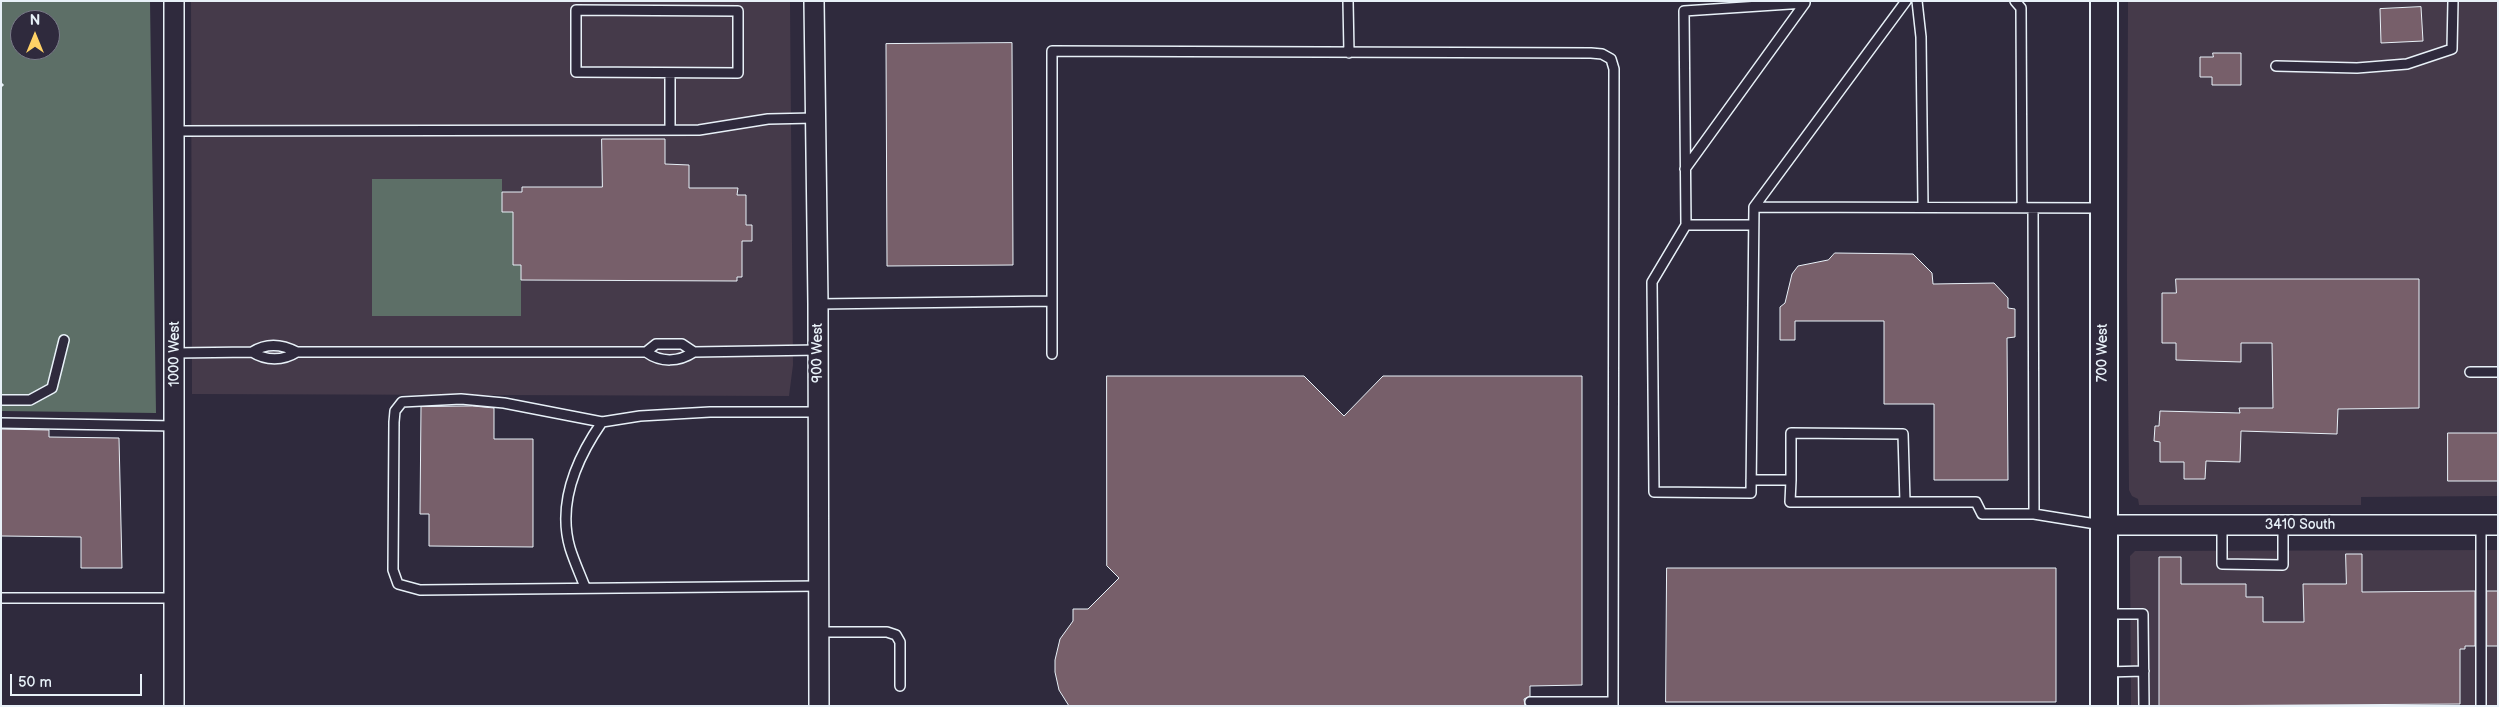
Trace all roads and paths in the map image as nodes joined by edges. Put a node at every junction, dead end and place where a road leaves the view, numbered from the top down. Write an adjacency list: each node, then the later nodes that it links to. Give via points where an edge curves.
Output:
1 (174, 1): 14 (street, 1000 West)
2 (814, 1): 12 (street, 900 West)
3 (1348, 1): 9 (lane)
4 (1906, 1): 16 (lane)
5 (1917, 1): 17 (lane, via 1921,37)
6 (2015, 1): 18 (lane, via 2021,8)
7 (2104, 1): 20 (street, 700 West)
8 (2453, 1): 10 (lane, via 2452,49 2407,64 2357,68)
9 (1349, 53): 23 (lane, via 1052,51); 56 (lane, via 1591,53 1611,59 1614,70)
10 (2276, 66)
11 (670, 73): 11 (lane, via 738,73 738,12 576,10 576,72); 13 (lane)
12 (814, 118): 13 (lane, via 768,119 699,130); 24 (street, 900 West)
13 (670, 130): 14 (lane)
14 (174, 131): 27 (street, 1000 West)
15 (1685, 169): 15 (lane, via 1684,11 1805,3 1720,121); 21 (lane)
16 (1754, 207): 17 (lane); 22 (lane)
17 (1923, 208): 18 (lane)
18 (2022, 208): 19 (lane)
19 (2033, 208): 20 (lane); 41 (lane)
20 (2104, 208): 43 (street, 700 West)
21 (1686, 224): 22 (lane); 38 (lane, via 1652,282 1654,492 1751,493)
22 (1753, 224): 38 (lane)
23 (1052, 301): 24 (lane); 30 (lane)
24 (818, 304): 26 (street, 900 West)
25 (64, 340): 33 (lane, via 52,388 30,400)
26 (818, 350): 29 (lane); 34 (street, 900 West)
27 (175, 352): 28 (lane, via 252,352 262,346 287,346 297,352); 37 (street, 1000 West)
28 (646, 352): 29 (lane, via 656,359 683,359); 29 (lane, via 656,344 682,344)
29 (694, 352)
30 (1052, 354)
31 (2470, 372): 32 (lane)
32 (2498, 372)
33 (1, 400)
34 (818, 412): 35 (lane, via 640,416); 46 (street, 900 West)
35 (602, 422): 47 (lane, via 581,459 568,497 569,547); 47 (lane, via 504,403 461,399 402,402 394,416 393,570 398,584 420,590)
36 (1, 423): 37 (lane)
37 (175, 426): 49 (street, 1000 West)
38 (1751, 480): 39 (lane)
39 (1791, 480): 40 (lane, via 1790,502); 40 (lane, via 1791,433 1904,434)
40 (1905, 502): 41 (lane, via 1976,502 1982,514)
41 (2034, 514): 43 (lane)
42 (2489, 524): 45 (street, 3410 South); 61 (lane)
43 (2103, 525): 44 (street, 3410 South); 50 (street, 700 West)
44 (2222, 525): 45 (street, 3410 South); 45 (lane, via 2222,564 2283,565)
45 (2283, 525)
46 (819, 586): 47 (lane); 51 (street, 900 West)
47 (585, 587)
48 (1, 598): 49 (lane)
49 (176, 598): 57 (street, 1000 West)
50 (2103, 614): 52 (lane, via 2143,614); 53 (street, 700 West)
51 (819, 632): 54 (lane, via 887,632 896,635 900,642); 58 (street, 900 West)
52 (2144, 671): 53 (lane); 60 (lane)
53 (2104, 672): 59 (street, 700 West)
54 (900, 686)
55 (1530, 702): 56 (lane)
56 (1613, 704)
57 (174, 706)
58 (819, 706)
59 (2104, 706)
60 (2144, 706)
61 (2481, 706)

